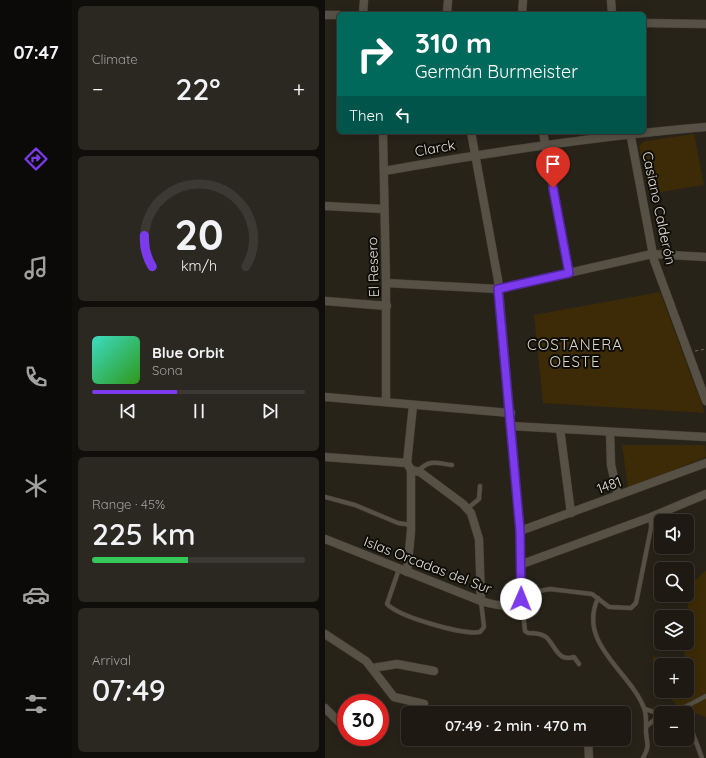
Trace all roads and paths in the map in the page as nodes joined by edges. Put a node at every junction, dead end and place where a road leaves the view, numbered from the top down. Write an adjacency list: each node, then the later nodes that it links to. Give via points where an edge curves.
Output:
1 (364, 0): 5 (street)
2 (448, 0): 6 (street)
3 (523, 0): 7 (street)
4 (611, 0): 8 (street)
5 (363, 12)
6 (447, 12)
7 (522, 12)
8 (612, 12)
9 (325, 14): 10 (street)
10 (337, 15)
11 (646, 23): 12 (street)
12 (706, 24)
13 (706, 127): 14 (street, Clarck)
14 (646, 132)
15 (383, 134): 22 (street, El Resero)
16 (471, 134): 21 (street)
17 (543, 134): 20 (street)
18 (623, 134): 20 (street, Clarck)
19 (630, 134): 25 (street, Casiano Calderón)
20 (546, 145): 21 (street, Clarck); 27 (street)
21 (475, 155): 22 (street, Clarck); 29 (street)
22 (384, 171): 24 (street, El Resero)
23 (325, 206): 24 (street)
24 (384, 209): 28 (street, El Resero)
25 (652, 254): 26 (street); 27 (street); 33 (street, Casiano Calderón)
26 (706, 257)
27 (569, 273): 29 (street)
28 (386, 283): 29 (street); 31 (street, El Resero)
29 (498, 289): 36 (street)
30 (325, 301): 31 (street)
31 (387, 306): 34 (street, El Resero)
32 (325, 397): 34 (street)
33 (706, 401)
34 (386, 402): 35 (street)
35 (413, 405): 36 (street); 44 (street)
36 (511, 413): 37 (street)
37 (511, 426): 38 (street); 53 (street)
38 (560, 429): 39 (street); 50 (street)
39 (610, 432): 40 (street); 47 (street, via 611,465)
40 (706, 437)
41 (325, 457): 44 (street)
42 (706, 463): 47 (street, 1481)
43 (452, 465): 44 (lane, via 427,463)
44 (412, 468): 49 (street); 52 (street)
45 (480, 486): 49 (lane, via 479,499)
46 (706, 494): 51 (street)
47 (618, 496): 50 (street, 1481)
48 (325, 497): 52 (lane, via 355,505 398,523)
49 (468, 508): 59 (street, via 478,532)
50 (571, 513): 53 (street, 1481)
51 (651, 517): 55 (street); 58 (lane, via 636,603 627,608 609,607)
52 (411, 525): 56 (street)
53 (520, 531): 55 (street)
54 (325, 539): 56 (street, Islas Orcadas del Sur)
55 (522, 564): 57 (street)
56 (403, 571): 59 (street, Islas Orcadas del Sur); 59 (lane, via 387,604 428,623 451,630 480,632 484,627)
57 (522, 597): 58 (lane, via 550,589 592,594); 59 (street, Islas Orcadas del Sur, via 520,602 514,605); 61 (lane, via 525,631 538,633 546,638 560,656 574,657)
58 (598, 598): 68 (lane, via 593,608 594,624 600,644)
59 (481, 601)
60 (325, 634): 62 (street)
61 (579, 664)
62 (373, 668): 63 (street, via 397,664); 65 (street, via 394,697)
63 (434, 671)
64 (706, 696): 66 (lane)
65 (424, 704)
66 (687, 706)
67 (325, 708): 70 (street)
68 (645, 709): 69 (lane); 72 (lane)
69 (654, 712)
70 (337, 720)
71 (654, 720): 72 (lane)
72 (646, 727): 76 (lane, via 648,748)
73 (694, 737): 77 (lane)
74 (588, 746): 75 (street)
75 (589, 758)
76 (643, 758)
77 (702, 758)

